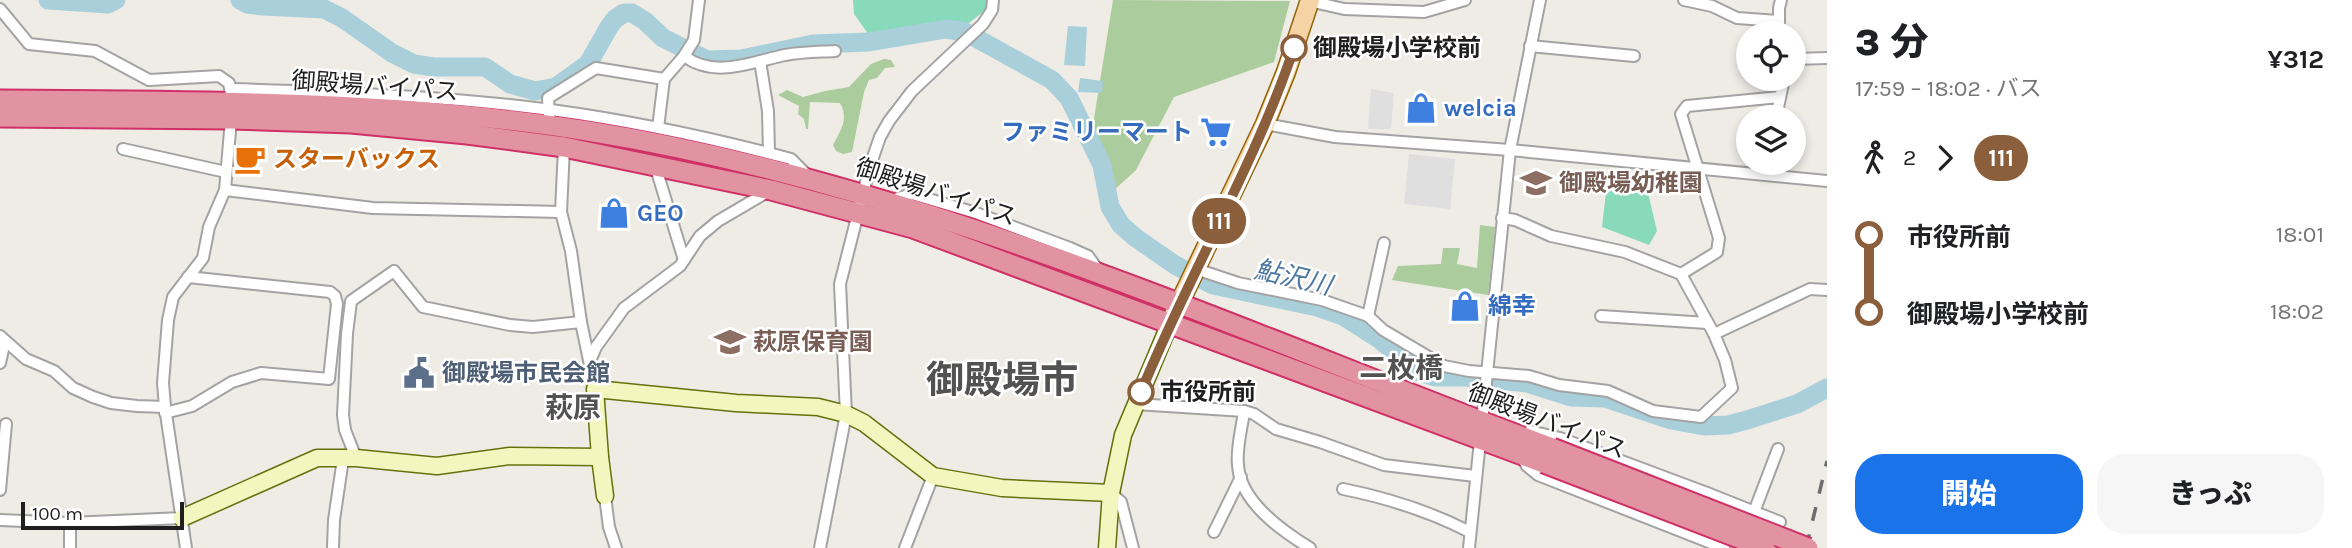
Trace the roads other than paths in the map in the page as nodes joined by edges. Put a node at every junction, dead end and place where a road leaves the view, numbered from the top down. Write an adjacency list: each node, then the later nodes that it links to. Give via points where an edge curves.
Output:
1 (699, 0): 12 (street, via 694,40)
2 (993, 0): 40 (street, via 983,24 912,91 889,121)
3 (1465, 0): 7 (street, via 1424,12 1344,9)
4 (1540, 0): 10 (street)
5 (1684, 0): 9 (street, via 1737,18)
6 (1781, 0): 9 (street)
7 (1310, 1): 25 (main road)
8 (0, 9): 21 (street, via 29,44 95,51 149,79 219,76 229,83)
9 (1778, 21)
10 (1530, 46): 13 (street); 29 (street)
11 (835, 51): 16 (street)
12 (684, 56): 16 (street, via 696,65 718,68); 17 (street)
13 (1634, 56)
14 (1827, 58): 15 (street)
15 (1806, 59)
16 (760, 61): 30 (street)
17 (664, 79): 24 (street, via 596,68 548,97); 26 (street)
18 (1781, 91): 19 (street)
19 (1780, 97): 22 (street); 32 (street, via 1687,106 1681,114)
20 (0, 100): 21 (highway, 御殿場バイパス)
21 (231, 103): 23 (highway, 御殿場バイパス); 24 (highway, 御殿場バイパス); 27 (highway, 御殿場バイパス, via 351,123); 33 (street)
22 (1778, 105)
23 (0, 117)
24 (548, 118): 26 (street); 36 (highway, 御殿場バイパス)
25 (1265, 124): 29 (street, via 1335,137); 47 (main road)
26 (658, 128): 30 (street)
27 (564, 147): 31 (highway, 御殿場バイパス); 41 (street)
28 (123, 149): 33 (street)
29 (1510, 150): 32 (street); 43 (street)
30 (769, 153): 36 (street, via 791,159)
31 (655, 164): 39 (highway, 御殿場バイパス); 45 (street)
32 (1697, 170): 34 (street); 46 (street, via 1719,238 1717,252)
33 (226, 172): 38 (street)
34 (1736, 173)
35 (1764, 175): 37 (street)
36 (812, 180): 40 (highway, 御殿場バイパス)
37 (1827, 181)
38 (225, 190): 41 (street, via 373,208); 48 (street, via 209,227 203,258)
39 (771, 190): 42 (highway, 御殿場バイパス); 45 (street, via 718,221 700,236)
40 (862, 194): 42 (street); 50 (highway, 御殿場バイパス, via 987,233)
41 (561, 212): 53 (street)
42 (857, 213): 54 (highway, 御殿場バイパス, via 913,228); 65 (street, via 840,284)
43 (1502, 218): 46 (street, via 1551,236 1625,252); 60 (street)
44 (1384, 243): 51 (street)
45 (684, 260): 58 (street, via 624,307)
46 (1681, 274): 55 (street)
47 (1192, 276): 50 (main road); 51 (street, via 1322,300)
48 (188, 277): 63 (street, via 173,297 168,320); 63 (street, via 330,292 337,304 329,379 261,373 232,382 192,406)
49 (1827, 290): 56 (street, via 1810,289)
50 (1179, 304): 54 (main road); 68 (highway, 御殿場バイパス)
51 (1368, 316): 60 (street, via 1444,366)
52 (1601, 316): 55 (street)
53 (581, 322): 58 (street); 73 (street, via 510,326 423,307 394,271 351,301 343,415)
54 (1170, 323): 62 (street); 68 (highway, 御殿場バイパス, via 1253,356)
55 (1707, 323): 56 (street)
56 (1714, 334): 60 (street, via 1732,388 1701,417 1653,411 1608,391)
57 (2, 338): 59 (street); 63 (street, via 26,359 93,397)
58 (590, 361): 61 (street)
59 (0, 363)
60 (1486, 373): 68 (street)
61 (595, 388): 65 (street, via 818,407); 72 (street)
62 (1136, 404): 64 (street); 79 (street, via 1118,454)
63 (165, 410): 84 (street)
64 (1244, 411): 75 (street, via 1276,429 1384,465); 76 (street, via 1237,466)
65 (846, 414): 74 (street); 96 (street)
66 (6, 424): 78 (street)
67 (1502, 430): 68 (highway, 御殿場バイパス); 71 (highway, 御殿場バイパス); 80 (street, via 1560,438)
68 (1480, 431): 70 (highway, 御殿場バイパス); 75 (street)
69 (1778, 449): 82 (street)
70 (1520, 454): 71 (highway, 御殿場バイパス); 90 (street, via 1538,475)
71 (1548, 456): 91 (highway, 御殿場バイパス, bridge); 103 (highway, 御殿場バイパス, bridge)
72 (600, 457): 73 (street, via 510,456 437,466); 81 (street)
73 (350, 458): 84 (street, via 317,458); 95 (street, via 334,520)
74 (933, 476): 79 (street, via 1002,488); 97 (street)
75 (1475, 476): 89 (street)
76 (1241, 478): 88 (street); 100 (street, via 1252,502)
77 (1343, 489): 89 (street, via 1387,498)
78 (0, 490)
79 (1111, 492): 98 (street); 99 (street, via 1121,502)
80 (1707, 493): 82 (street); 83 (street)
81 (605, 496): 92 (street)
82 (1754, 512): 86 (street)
83 (1698, 514): 90 (street); 91 (street)
84 (182, 518): 87 (street); 94 (street)
85 (0, 520): 87 (street)
86 (1780, 522)
87 (70, 523): 93 (street)
88 (1214, 532)
89 (1470, 532): 101 (street)
90 (1690, 535): 102 (street)
91 (1764, 544)
92 (612, 547)
93 (70, 548)
94 (186, 548)
95 (333, 548)
96 (820, 548)
97 (905, 548)
98 (1107, 548)
99 (1133, 548)
100 (1310, 548)
101 (1469, 548)
102 (1724, 548)
103 (1808, 548)

